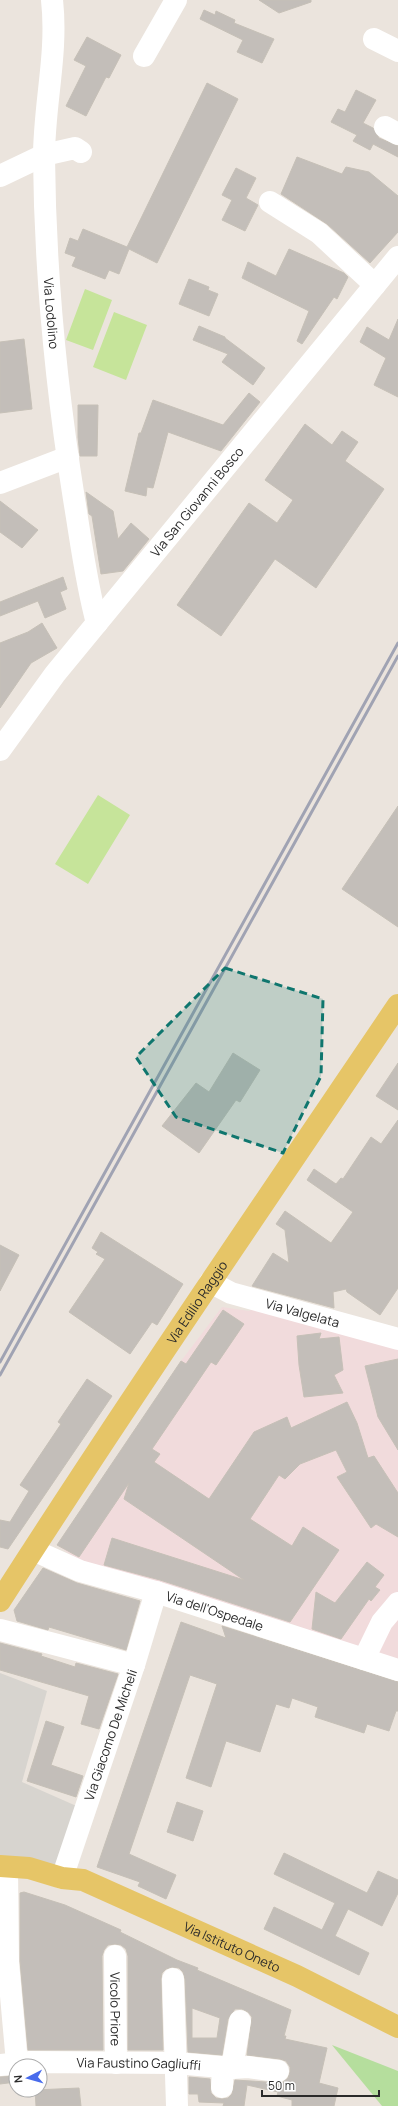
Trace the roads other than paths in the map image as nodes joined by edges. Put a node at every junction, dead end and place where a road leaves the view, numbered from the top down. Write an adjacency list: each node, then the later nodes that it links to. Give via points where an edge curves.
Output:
1 (52, 0): 7 (street, Via Lodolino, via 55,20 54,51)
2 (176, 0): 5 (street)
3 (374, 39): 4 (street)
4 (398, 51)
5 (144, 56)
6 (81, 152): 7 (street, via 75,148)
7 (44, 156): 8 (street); 12 (street, Via Lodolino, via 47,257 55,357)
8 (0, 176)
9 (270, 202): 11 (street, via 319,233)
10 (398, 257): 11 (street, Via San Giovanni Bosco)
11 (375, 285): 14 (street, Via San Giovanni Bosco)
12 (68, 457): 13 (street); 14 (street, Via Lodolino, via 90,600)
13 (0, 483)
14 (96, 623): 15 (street, Via San Giovanni Bosco)
15 (0, 750)
16 (398, 1006): 17 (main road, Via Edilio Raggio)
17 (210, 1282): 18 (street, Via Valgelata, via 231,1293); 19 (main road, Via Edilio Raggio)
18 (398, 1339)
19 (33, 1550): 20 (street, Via dell'Ospedale, via 80,1571); 21 (main road, Via Edilio Raggio)
20 (156, 1592): 24 (street, Via dell'Ospedale); 25 (street, Via Giacomo De Micheli)
21 (0, 1601)
22 (398, 1603): 24 (street, via 382,1622)
23 (0, 1630): 25 (street)
24 (364, 1659): 26 (street, Via dell'Ospedale)
25 (134, 1665): 28 (street, Via Giacomo De Micheli)
26 (398, 1670)
27 (3, 1867): 28 (main road, Via Istituto Oneto, via 29,1868); 33 (street, via 8,1962)
28 (62, 1878): 32 (main road, Via Istituto Oneto, via 83,1880 297,1976)
29 (115, 1956): 34 (street, Vicolo Priore)
30 (173, 1979): 35 (street)
31 (240, 2021): 38 (street)
32 (398, 2026)
33 (8, 2058)
34 (116, 2063): 35 (street, Via Faustino Gagliuffi); 36 (street, Via Faustino Gagliuffi)
35 (176, 2063): 38 (street, Via Faustino Gagliuffi); 39 (street)
36 (48, 2064)
37 (278, 2071): 38 (street, Via Faustino Gagliuffi, via 248,2067)
38 (226, 2074)
39 (177, 2106)

